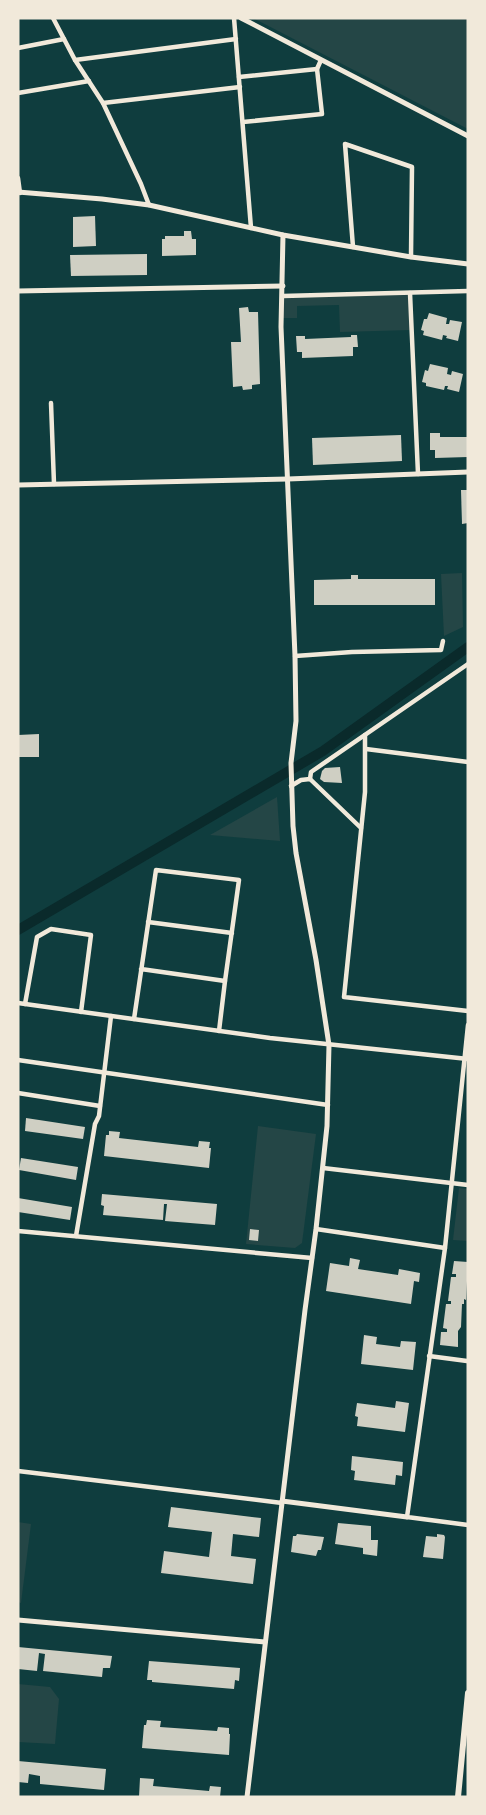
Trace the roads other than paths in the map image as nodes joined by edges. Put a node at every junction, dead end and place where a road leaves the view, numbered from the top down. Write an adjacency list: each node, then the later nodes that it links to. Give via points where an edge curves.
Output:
1 (53, 18): 4 (street)
2 (234, 18): 5 (street)
3 (241, 18): 8 (street)
4 (64, 39): 6 (street); 7 (street)
5 (236, 39): 7 (street); 10 (street)
6 (18, 48)
7 (75, 60): 11 (street)
8 (321, 60): 9 (street); 16 (street)
9 (318, 69): 10 (street); 15 (street, via 322,114)
10 (239, 77): 12 (street)
11 (89, 81): 13 (street); 14 (street)
12 (240, 87): 14 (street); 15 (street)
13 (18, 93)
14 (103, 103): 19 (street)
15 (243, 122): 20 (street)
16 (468, 136)
17 (18, 178): 18 (street)
18 (19, 193): 19 (street)
19 (149, 205): 20 (street)
20 (251, 228): 21 (street)
21 (283, 235): 22 (street); 25 (street)
22 (353, 247): 23 (street); 23 (street, via 345,144 412,167)
23 (411, 256): 24 (street)
24 (468, 264)
25 (283, 286): 26 (street); 29 (street)
26 (18, 291)
27 (468, 291): 28 (street)
28 (410, 293): 29 (street); 32 (street)
29 (283, 296): 33 (street)
30 (51, 403): 34 (street)
31 (468, 472): 32 (street)
32 (418, 474): 33 (street)
33 (288, 479): 34 (street); 37 (street)
34 (54, 484): 35 (street)
35 (18, 485)
36 (443, 641): 37 (street, via 441,650)
37 (296, 656): 43 (street)
38 (468, 664): 39 (street)
39 (365, 735): 40 (street); 42 (street, via 311,772)
40 (366, 749): 41 (street); 44 (street)
41 (468, 762)
42 (310, 778): 43 (street); 44 (street)
43 (291, 783): 57 (street, via 296,853)
44 (362, 828): 51 (street, via 344,997)
45 (148, 922): 46 (street); 46 (street, via 156,870 239,880); 47 (street)
46 (232, 933): 48 (street)
47 (141, 969): 48 (street); 54 (street)
48 (225, 981): 56 (street)
49 (18, 1003): 50 (street)
50 (25, 1004): 52 (street); 52 (street, via 37,937 51,929 91,934)
51 (468, 1011)
52 (81, 1012): 53 (street)
53 (111, 1016): 54 (street); 60 (street)
54 (134, 1019): 56 (street)
55 (468, 1025): 58 (street)
56 (219, 1031): 57 (street)
57 (329, 1045): 58 (street); 62 (street)
58 (466, 1059): 65 (street)
59 (18, 1060): 60 (street)
60 (104, 1072): 62 (street); 63 (street)
61 (18, 1093): 63 (street)
62 (328, 1105): 64 (street)
63 (100, 1106): 69 (street)
64 (322, 1168): 65 (street); 67 (street)
65 (452, 1183): 66 (street); 70 (street)
66 (468, 1185)
67 (316, 1230): 70 (street); 71 (street)
68 (18, 1231): 69 (street)
69 (76, 1236): 71 (street)
70 (445, 1248): 72 (street)
71 (312, 1258): 75 (street)
72 (429, 1356): 73 (street); 76 (street)
73 (467, 1362)
74 (18, 1471): 75 (street)
75 (282, 1502): 76 (street); 79 (street)
76 (407, 1517): 77 (street)
77 (468, 1525)
78 (18, 1620): 79 (street)
79 (265, 1642): 81 (street)
80 (468, 1693): 82 (main road)
81 (247, 1797)
82 (458, 1797)

